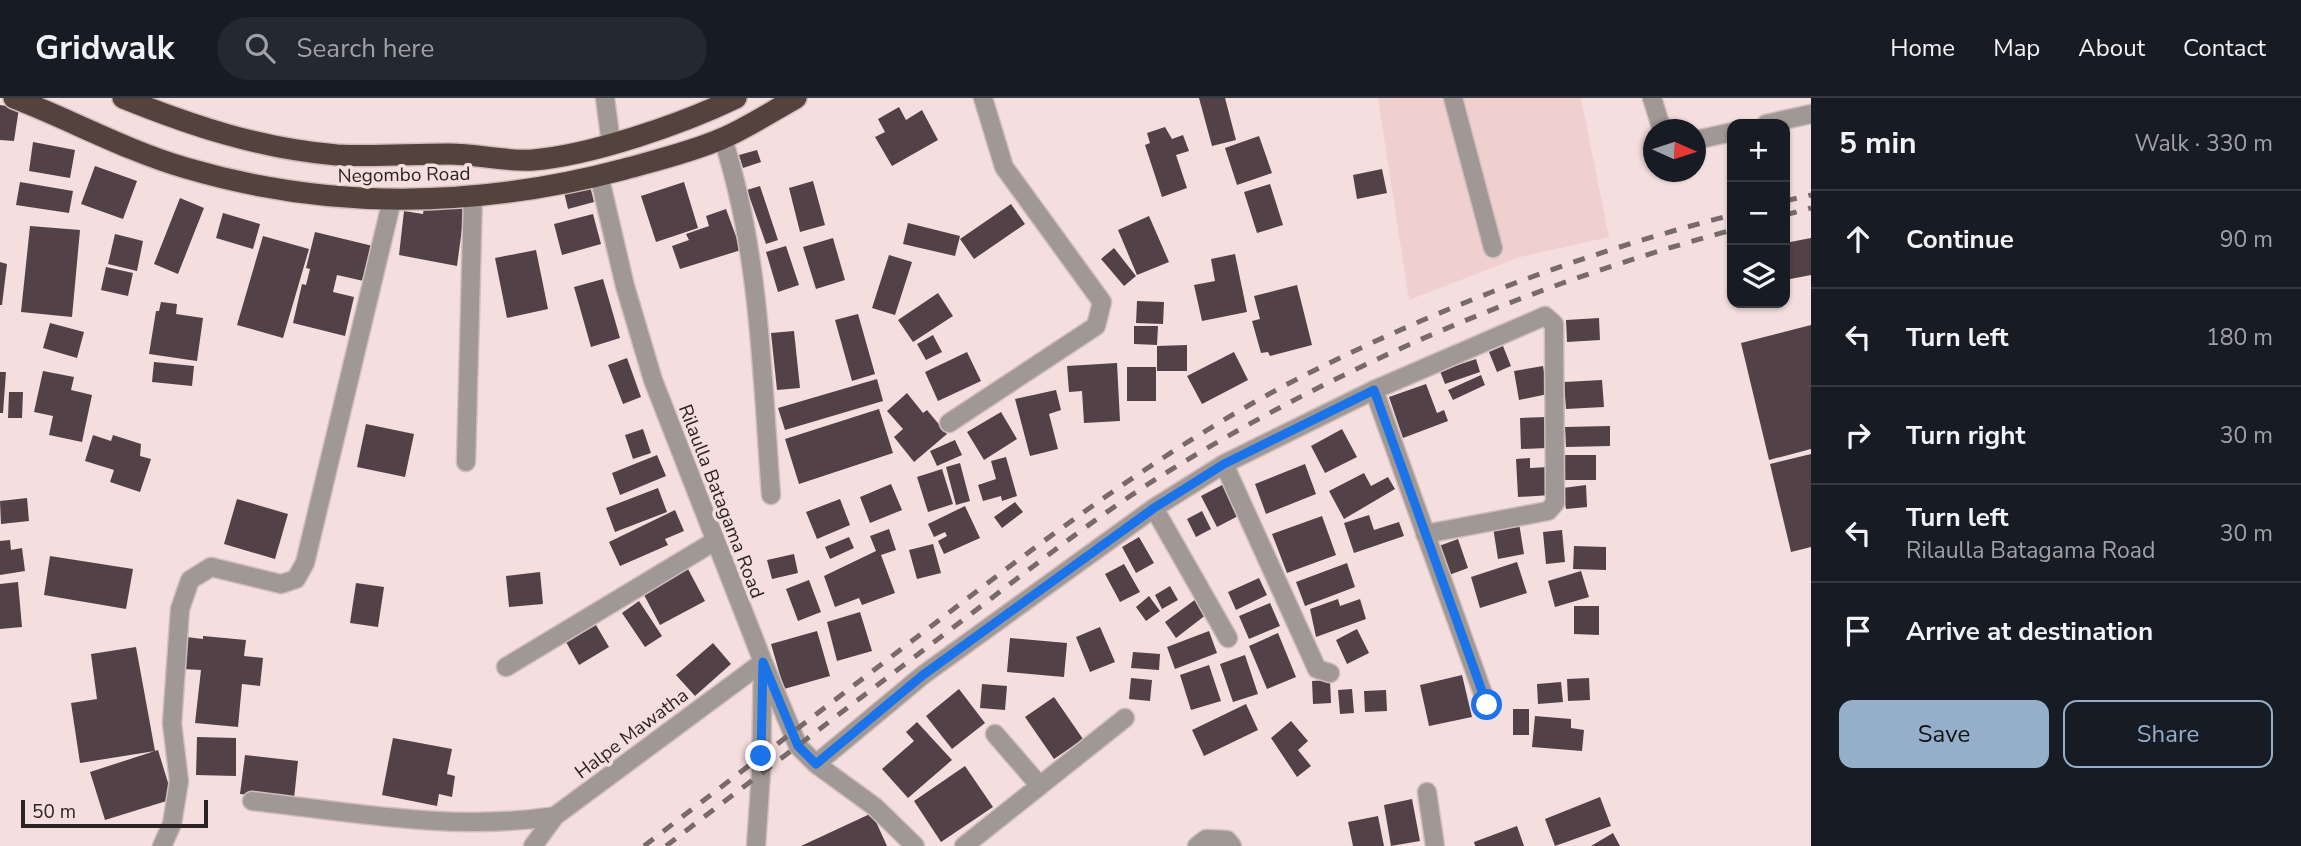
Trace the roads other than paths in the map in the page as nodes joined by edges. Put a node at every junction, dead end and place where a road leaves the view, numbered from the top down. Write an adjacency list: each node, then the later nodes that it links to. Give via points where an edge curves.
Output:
1 (14, 98): 18 (highway, Negombo Road, via 181,167 227,180 329,198)
2 (123, 98): 15 (highway, Negombo Road, via 239,139 336,155 450,154 533,160)
3 (605, 98): 15 (street)
4 (736, 98): 15 (highway, Negombo Road)
5 (796, 98): 14 (highway, Negombo Road)
6 (983, 98): 21 (street, via 1004,167 1102,302 1096,326)
7 (1453, 98): 19 (street)
8 (1651, 98): 10 (street)
9 (1811, 114): 11 (street)
10 (1658, 119)
11 (1788, 119)
12 (1727, 133): 13 (street)
13 (1706, 138)
14 (723, 139): 16 (highway, Negombo Road); 24 (street, via 738,186 752,266)
15 (611, 143)
16 (599, 175): 17 (highway, Negombo Road); 27 (street, Rilaulla Batagama Road, via 653,380)
17 (473, 195): 18 (highway, Negombo Road); 22 (street)
18 (392, 200): 40 (street, via 305,563 296,579 281,584 211,567 190,580 180,609 172,723 179,780 172,824)
19 (1493, 248)
20 (1374, 390): 23 (street); 26 (street); 26 (street, via 1545,316 1555,324 1555,503 1548,511)
21 (949, 424)
22 (466, 463)
23 (1224, 464): 25 (street); 31 (street, via 1317,669)
24 (771, 495)
25 (1154, 508): 28 (street); 35 (street, via 923,675)
26 (1425, 534): 32 (street)
27 (715, 541): 29 (street, Rilaulla Batagama Road); 30 (street)
28 (1228, 638)
29 (763, 662): 35 (street, via 798,746); 39 (street, Halpe Mawatha); 42 (street, Rilaulla Batagama Road)
30 (506, 667)
31 (1330, 673)
32 (1487, 705)
33 (1125, 718): 36 (street)
34 (995, 734): 36 (street)
35 (816, 764): 43 (street, via 875,807)
36 (1040, 786): 44 (street)
37 (1427, 792): 47 (street)
38 (252, 802): 39 (street, via 398,817 517,822)
39 (555, 816): 41 (street, Halpe Mawatha)
40 (162, 846)
41 (533, 846)
42 (756, 846)
43 (915, 846)
44 (964, 846)
45 (1197, 846): 46 (street, via 1206,839 1227,840)
46 (1232, 846)
47 (1435, 846)

